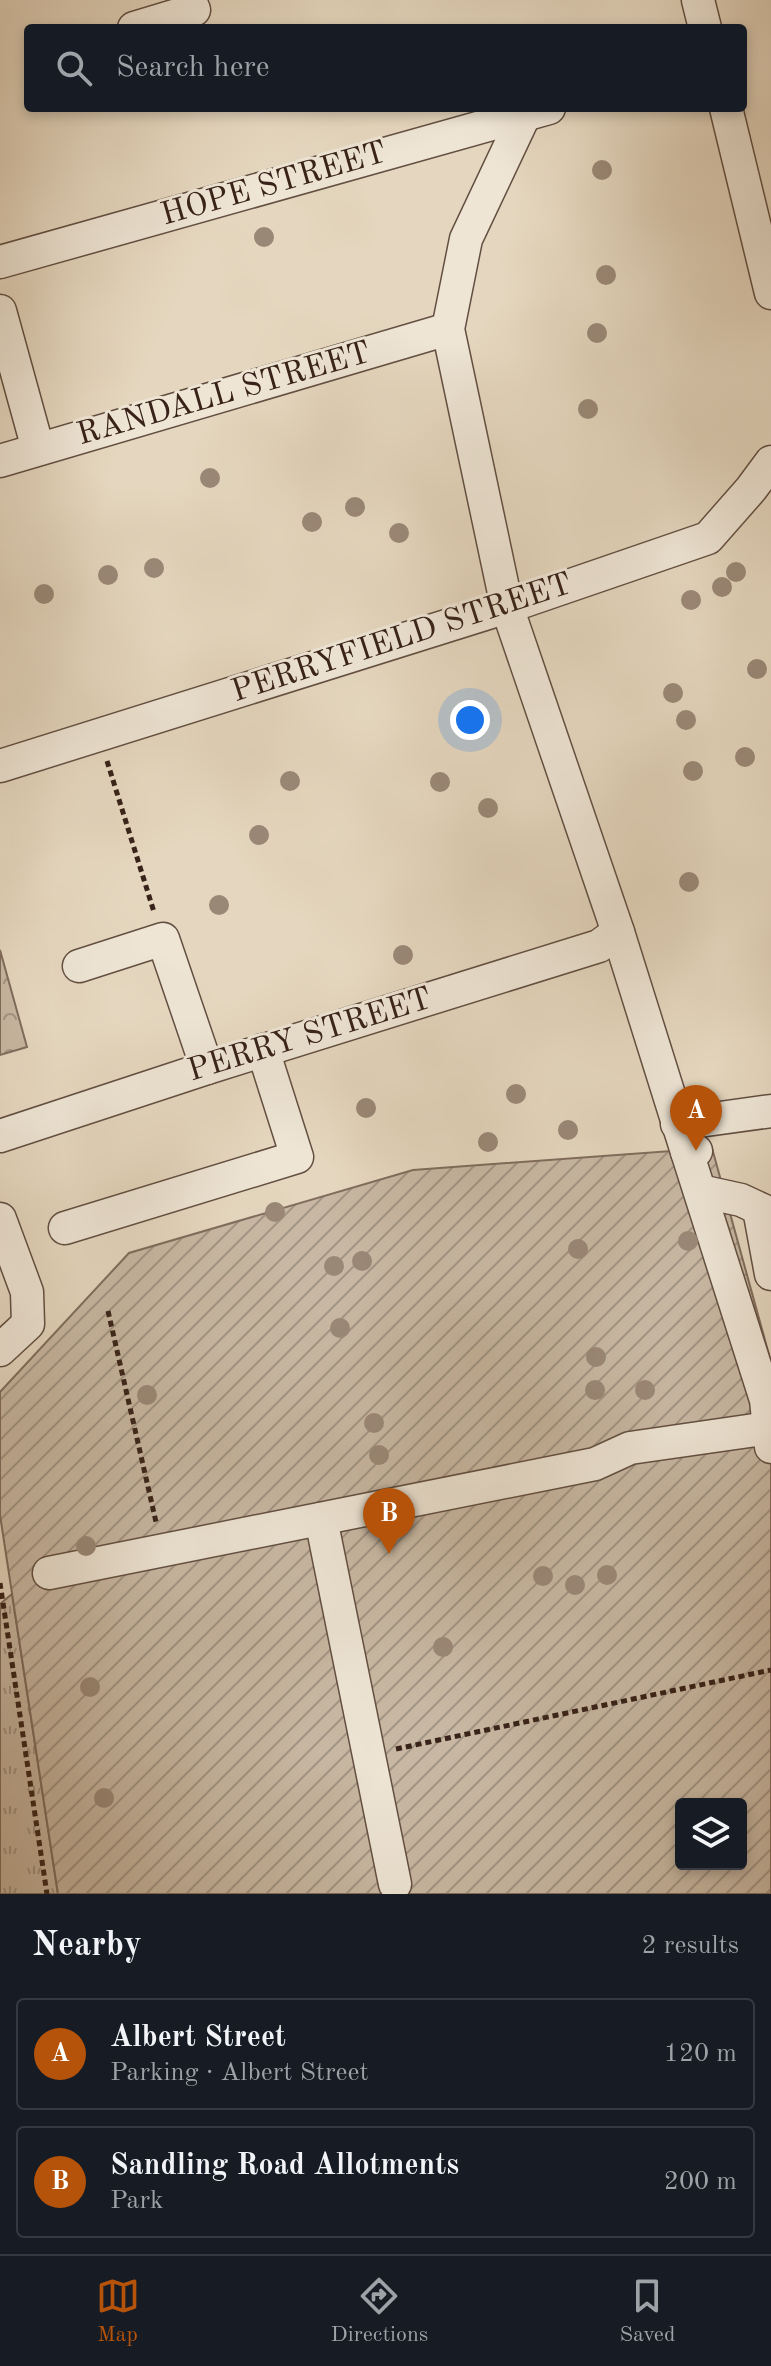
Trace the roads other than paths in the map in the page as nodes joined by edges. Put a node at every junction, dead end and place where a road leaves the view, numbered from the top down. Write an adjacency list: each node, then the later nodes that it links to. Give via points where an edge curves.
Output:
1 (190, 0): 3 (street, via 194,10)
2 (698, 0): 4 (street)
3 (147, 24)
4 (704, 24)
5 (533, 112): 8 (street, HOPE STREET)
6 (536, 112): 11 (street, via 466,239)
7 (727, 112): 9 (street)
8 (0, 262)
9 (771, 293)
10 (0, 311): 12 (street)
11 (448, 329): 13 (street, RANDALL STREET); 16 (street)
12 (10, 384): 13 (street)
13 (38, 449): 14 (street, RANDALL STREET)
14 (0, 461)
15 (771, 462): 16 (street, PERRYFIELD STREET, via 708,538)
16 (507, 607): 17 (street, PERRYFIELD STREET); 18 (street)
17 (0, 766)
18 (618, 932): 20 (street, PERRY STREET, via 599,946); 24 (street)
19 (79, 966): 21 (street, via 163,939)
20 (263, 1050): 21 (street, PERRY STREET); 28 (street, via 297,1157)
21 (207, 1068): 23 (street, PERRY STREET)
22 (771, 1111): 24 (street)
23 (0, 1136)
24 (687, 1142): 25 (street)
25 (700, 1191): 26 (street); 31 (street, via 766,1400)
26 (765, 1211): 29 (street)
27 (0, 1219): 30 (street, via 27,1292 28,1324)
28 (65, 1228)
29 (771, 1274)
30 (0, 1350)
31 (770, 1439): 32 (street, via 630,1448 595,1464)
32 (321, 1519): 33 (street); 34 (street)
33 (49, 1573)
34 (395, 1884)

